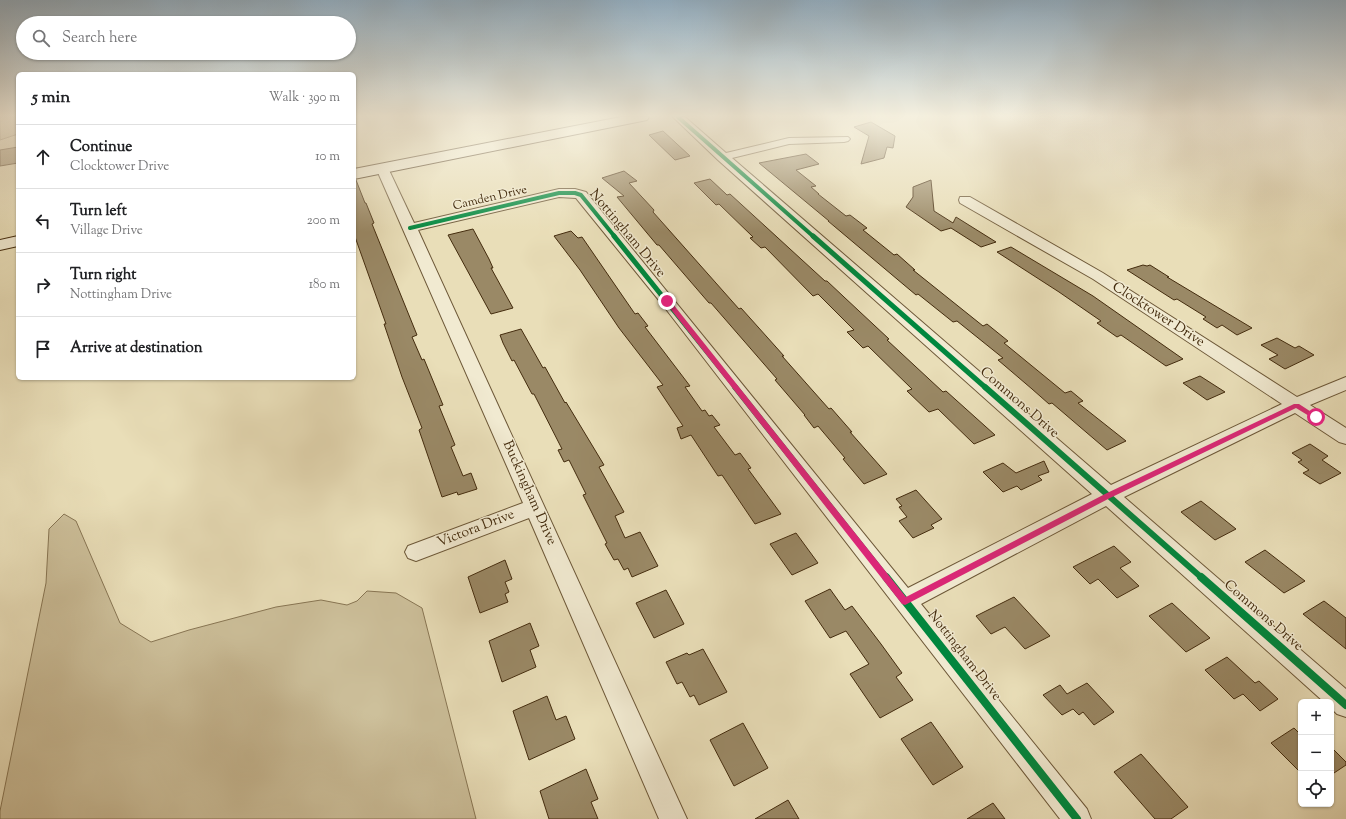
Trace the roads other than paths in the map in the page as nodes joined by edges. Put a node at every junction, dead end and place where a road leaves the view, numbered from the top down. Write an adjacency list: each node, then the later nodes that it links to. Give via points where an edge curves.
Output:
1 (443, 155): 4 (street)
2 (725, 155): 3 (street)
3 (722, 156): 14 (street, Commons Drive)
4 (382, 168): 5 (street); 8 (street, Buckingham Drive)
5 (356, 174)
6 (575, 193): 8 (street, Camden Drive, via 548,196); 17 (street, Nottingham Drive, via 584,198 604,222)
7 (965, 200): 12 (street, Clocktower Drive, via 1098,276)
8 (410, 228): 15 (street, Buckingham Drive)
9 (16, 241): 10 (street)
10 (0, 245)
11 (1346, 382): 12 (street)
12 (1296, 405): 13 (street, Clocktower Drive); 14 (street)
13 (1346, 437)
14 (1107, 496): 17 (street); 18 (street, Commons Drive)
15 (535, 507): 16 (street, Victora Drive); 19 (street, Buckingham Drive)
16 (416, 552)
17 (905, 601): 20 (street, Nottingham Drive)
18 (1346, 705)
19 (673, 819)
20 (1077, 819)

